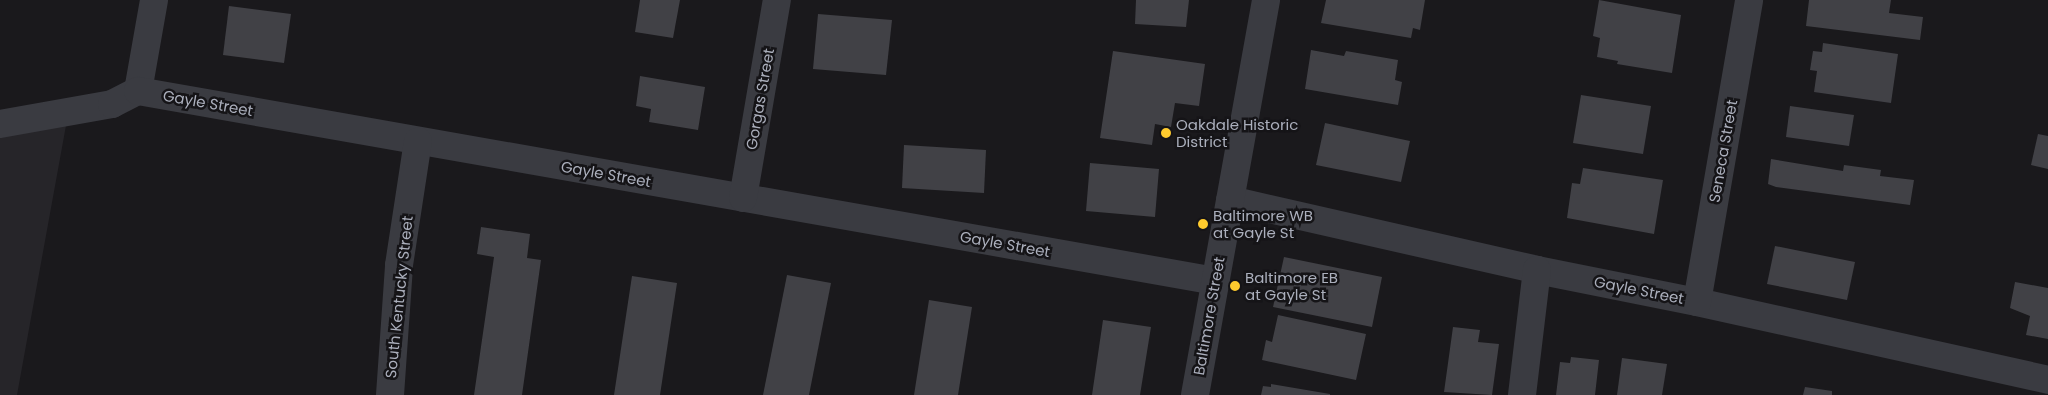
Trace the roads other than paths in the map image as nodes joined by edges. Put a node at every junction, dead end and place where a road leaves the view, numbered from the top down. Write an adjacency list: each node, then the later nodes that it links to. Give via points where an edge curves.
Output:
1 (154, 0): 5 (street)
2 (777, 0): 8 (street, Gorgas Street)
3 (1266, 0): 9 (street, Baltimore Street)
4 (1749, 0): 12 (street, Seneca Street)
5 (138, 91): 6 (street, via 112,104); 7 (street, Gayle Street)
6 (0, 124)
7 (418, 140): 8 (street, Gayle Street); 14 (street, South Kentucky Street, via 399,265)
8 (743, 198): 11 (street, Gayle Street)
9 (1230, 200): 10 (street, Gayle Street); 11 (street, Baltimore Street)
10 (1537, 270): 12 (street, Gayle Street); 16 (street)
11 (1216, 281): 15 (street, Baltimore Street)
12 (1697, 302): 13 (street, Gayle Street)
13 (2048, 380)
14 (390, 395)
15 (1195, 395)
16 (1522, 395)

